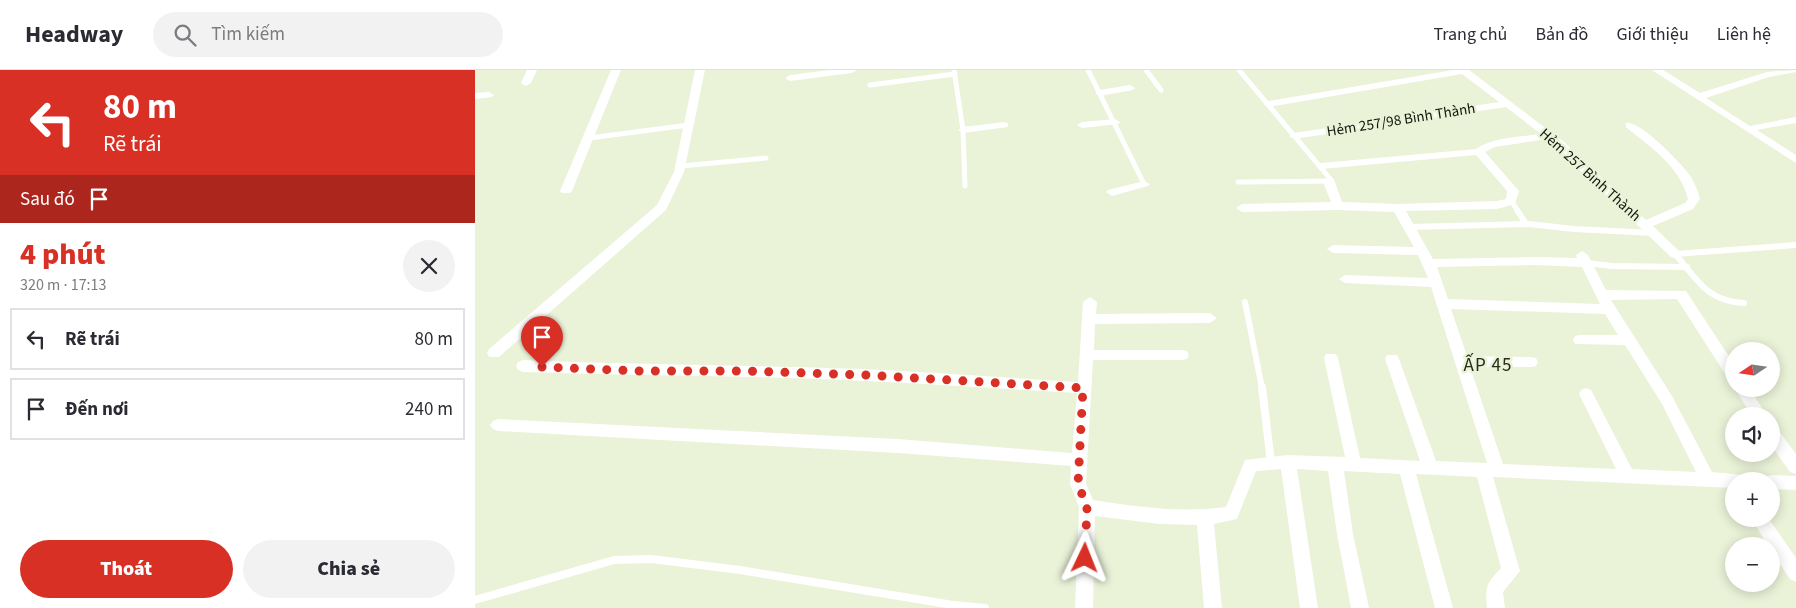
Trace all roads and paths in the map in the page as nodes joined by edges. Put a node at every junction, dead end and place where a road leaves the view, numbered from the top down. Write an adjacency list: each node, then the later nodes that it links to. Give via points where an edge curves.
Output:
1 (532, 70): 13 (street)
2 (616, 70): 33 (street)
3 (701, 70): 25 (street)
4 (852, 70): 12 (street)
5 (1088, 70): 17 (lane)
6 (1146, 70): 16 (lane)
7 (1239, 70): 21 (lane)
8 (1464, 70): 21 (street); 22 (street, Hẻm 257 Bình Thành)
9 (1657, 70): 20 (street)
10 (1793, 70): 20 (street)
11 (955, 72): 14 (lane); 30 (lane)
12 (790, 78)
13 (526, 83)
14 (870, 85)
15 (1130, 88): 17 (street)
16 (1161, 90)
17 (1100, 93): 24 (lane)
18 (489, 94): 19 (street)
19 (475, 96)
20 (1698, 97): 29 (street)
21 (1267, 104): 31 (lane)
22 (1507, 104): 31 (street, Hẻm 257/98 Bình Thành); 32 (street, Hẻm 257 Bình Thành)
23 (1796, 120): 29 (street)
24 (1115, 122): 27 (street); 41 (lane)
25 (689, 125): 33 (lane); 37 (street)
26 (1004, 125): 30 (street)
27 (1082, 125)
28 (1630, 126): 51 (street, via 1685,175 1692,187 1694,199 1689,206)
29 (1749, 129): 36 (street)
30 (963, 130): 42 (lane)
31 (1294, 136): 38 (lane)
32 (1549, 136): 34 (street, via 1487,146); 51 (street, Hẻm 257 Bình Thành)
33 (589, 138): 43 (street)
34 (1479, 152): 38 (street); 45 (street, via 1513,191)
35 (766, 158): 37 (lane)
36 (1796, 160)
37 (681, 166): 70 (street, via 661,206)
38 (1321, 166): 39 (lane)
39 (1330, 181): 40 (lane); 46 (street)
40 (1238, 182)
41 (1144, 184): 44 (street)
42 (965, 186)
43 (567, 191)
44 (1112, 192)
45 (1511, 200): 48 (street, via 1497,205); 49 (lane)
46 (1338, 206): 47 (street); 48 (street)
47 (1241, 208)
48 (1398, 208): 50 (street)
49 (1526, 224): 50 (lane); 51 (lane)
50 (1410, 227): 55 (street)
51 (1649, 229): 54 (street, Hẻm 257 Bình Thành)
52 (1796, 245): 54 (lane)
53 (1333, 249): 55 (street)
54 (1675, 254): 57 (lane)
55 (1426, 257): 56 (street, via 1535,261); 59 (street)
56 (1584, 259): 57 (lane, via 1612,266); 60 (street)
57 (1687, 268): 63 (lane, via 1712,298 1726,303)
58 (1345, 279): 59 (street)
59 (1436, 283): 64 (street)
60 (1602, 295): 65 (street); 77 (street, via 1681,294)
61 (1090, 302): 66 (street)
62 (1245, 302): 84 (lane)
63 (1744, 303)
64 (1443, 304): 65 (street); 75 (street)
65 (1609, 309): 69 (street)
66 (1089, 318): 67 (street); 71 (street)
67 (1210, 318)
68 (1579, 340): 69 (street)
69 (1630, 340): 92 (street, via 1667,400)
70 (494, 353)
71 (1086, 355): 72 (street); 79 (street)
72 (1182, 355)
73 (1331, 358): 86 (street)
74 (1392, 358): 89 (street)
75 (1462, 361): 76 (street); 90 (street)
76 (1531, 362)
77 (1725, 362)
78 (523, 366): 79 (street, via 865,375)
79 (1083, 388): 83 (street)
80 (1586, 394): 91 (street)
81 (498, 425): 83 (street, via 898,446)
82 (1780, 445): 88 (street)
83 (1079, 460): 96 (street, via 1078,484)
84 (1279, 463): 85 (street); 97 (street, via 1251,464 1231,514); 104 (street)
85 (1335, 465): 86 (street); 105 (street)
86 (1354, 466): 87 (street)
87 (1406, 468): 89 (street); 106 (street)
88 (1796, 468)
89 (1431, 469): 90 (street)
90 (1491, 472): 91 (street); 107 (street, via 1511,570 1494,589)
91 (1628, 477): 92 (street)
92 (1708, 480): 93 (street)
93 (1725, 481)
94 (1780, 482): 95 (street)
95 (1796, 483)
96 (1087, 507): 97 (street, via 1135,515); 102 (street)
97 (1205, 518): 103 (street)
98 (1765, 527): 99 (street)
99 (1796, 573)
100 (475, 600): 101 (lane, via 614,560 651,559)
101 (985, 608)
102 (1084, 608)
103 (1213, 608)
104 (1309, 608)
105 (1360, 608)
106 (1444, 608)
107 (1496, 608)

